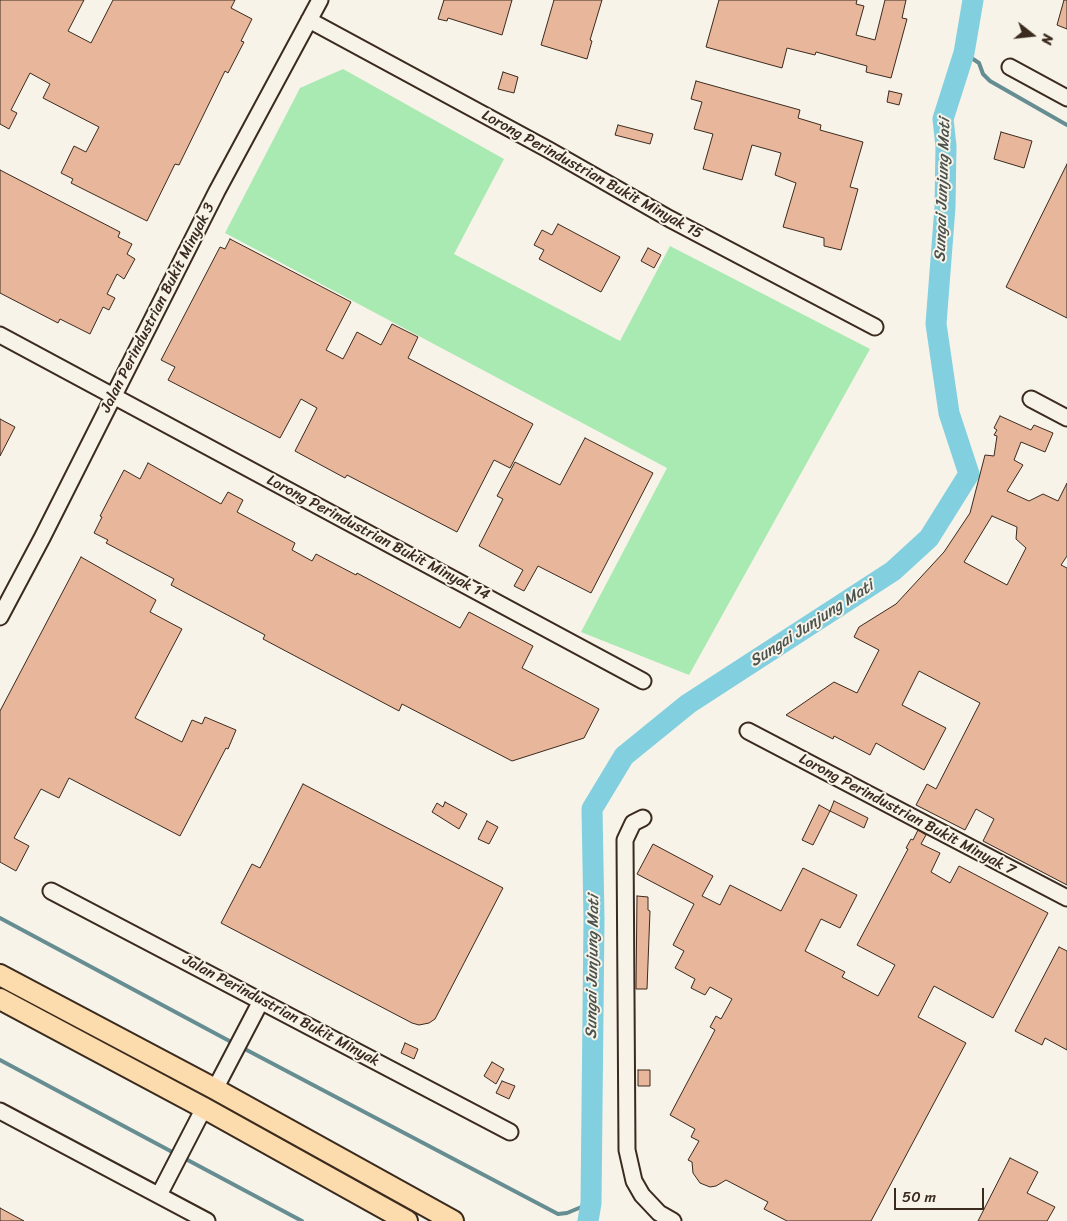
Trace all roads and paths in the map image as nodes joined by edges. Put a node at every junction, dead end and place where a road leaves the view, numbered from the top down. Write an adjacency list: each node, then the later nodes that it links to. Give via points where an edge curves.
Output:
1 (320, 0): 2 (street, Jalan Perindustrian Bukit Minyak 3)
2 (309, 20): 5 (street, Lorong Perindustrian Bukit Minyak 15, via 670,219); 7 (street, Jalan Perindustrian Bukit Minyak 3)
3 (1010, 67): 4 (street)
4 (1067, 98)
5 (876, 327)
6 (0, 335): 7 (street, Lorong Perindustrian Bukit Minyak 14)
7 (114, 395): 10 (street, Jalan Perindustrian Bukit Minyak 3); 11 (street, Lorong Perindustrian Bukit Minyak 14)
8 (1031, 399): 9 (street)
9 (1067, 418)
10 (0, 617)
11 (643, 680)
12 (748, 731): 15 (street, Lorong Perindustrian Bukit Minyak 7)
13 (643, 818): 27 (street, via 632,823 625,840 627,1150 634,1181 642,1195 658,1213)
14 (51, 891): 18 (street, Jalan Perindustrian Bukit Minyak)
15 (1067, 898)
16 (0, 975): 19 (main road)
17 (0, 999): 20 (main road)
18 (261, 1001): 19 (street); 22 (street, Jalan Perindustrian Bukit Minyak)
19 (215, 1089): 26 (main road)
20 (204, 1108): 23 (street); 25 (main road)
21 (0, 1111): 23 (street)
22 (510, 1132)
23 (159, 1195): 24 (street)
24 (207, 1221)
25 (407, 1221)
26 (454, 1221)
27 (673, 1221)

